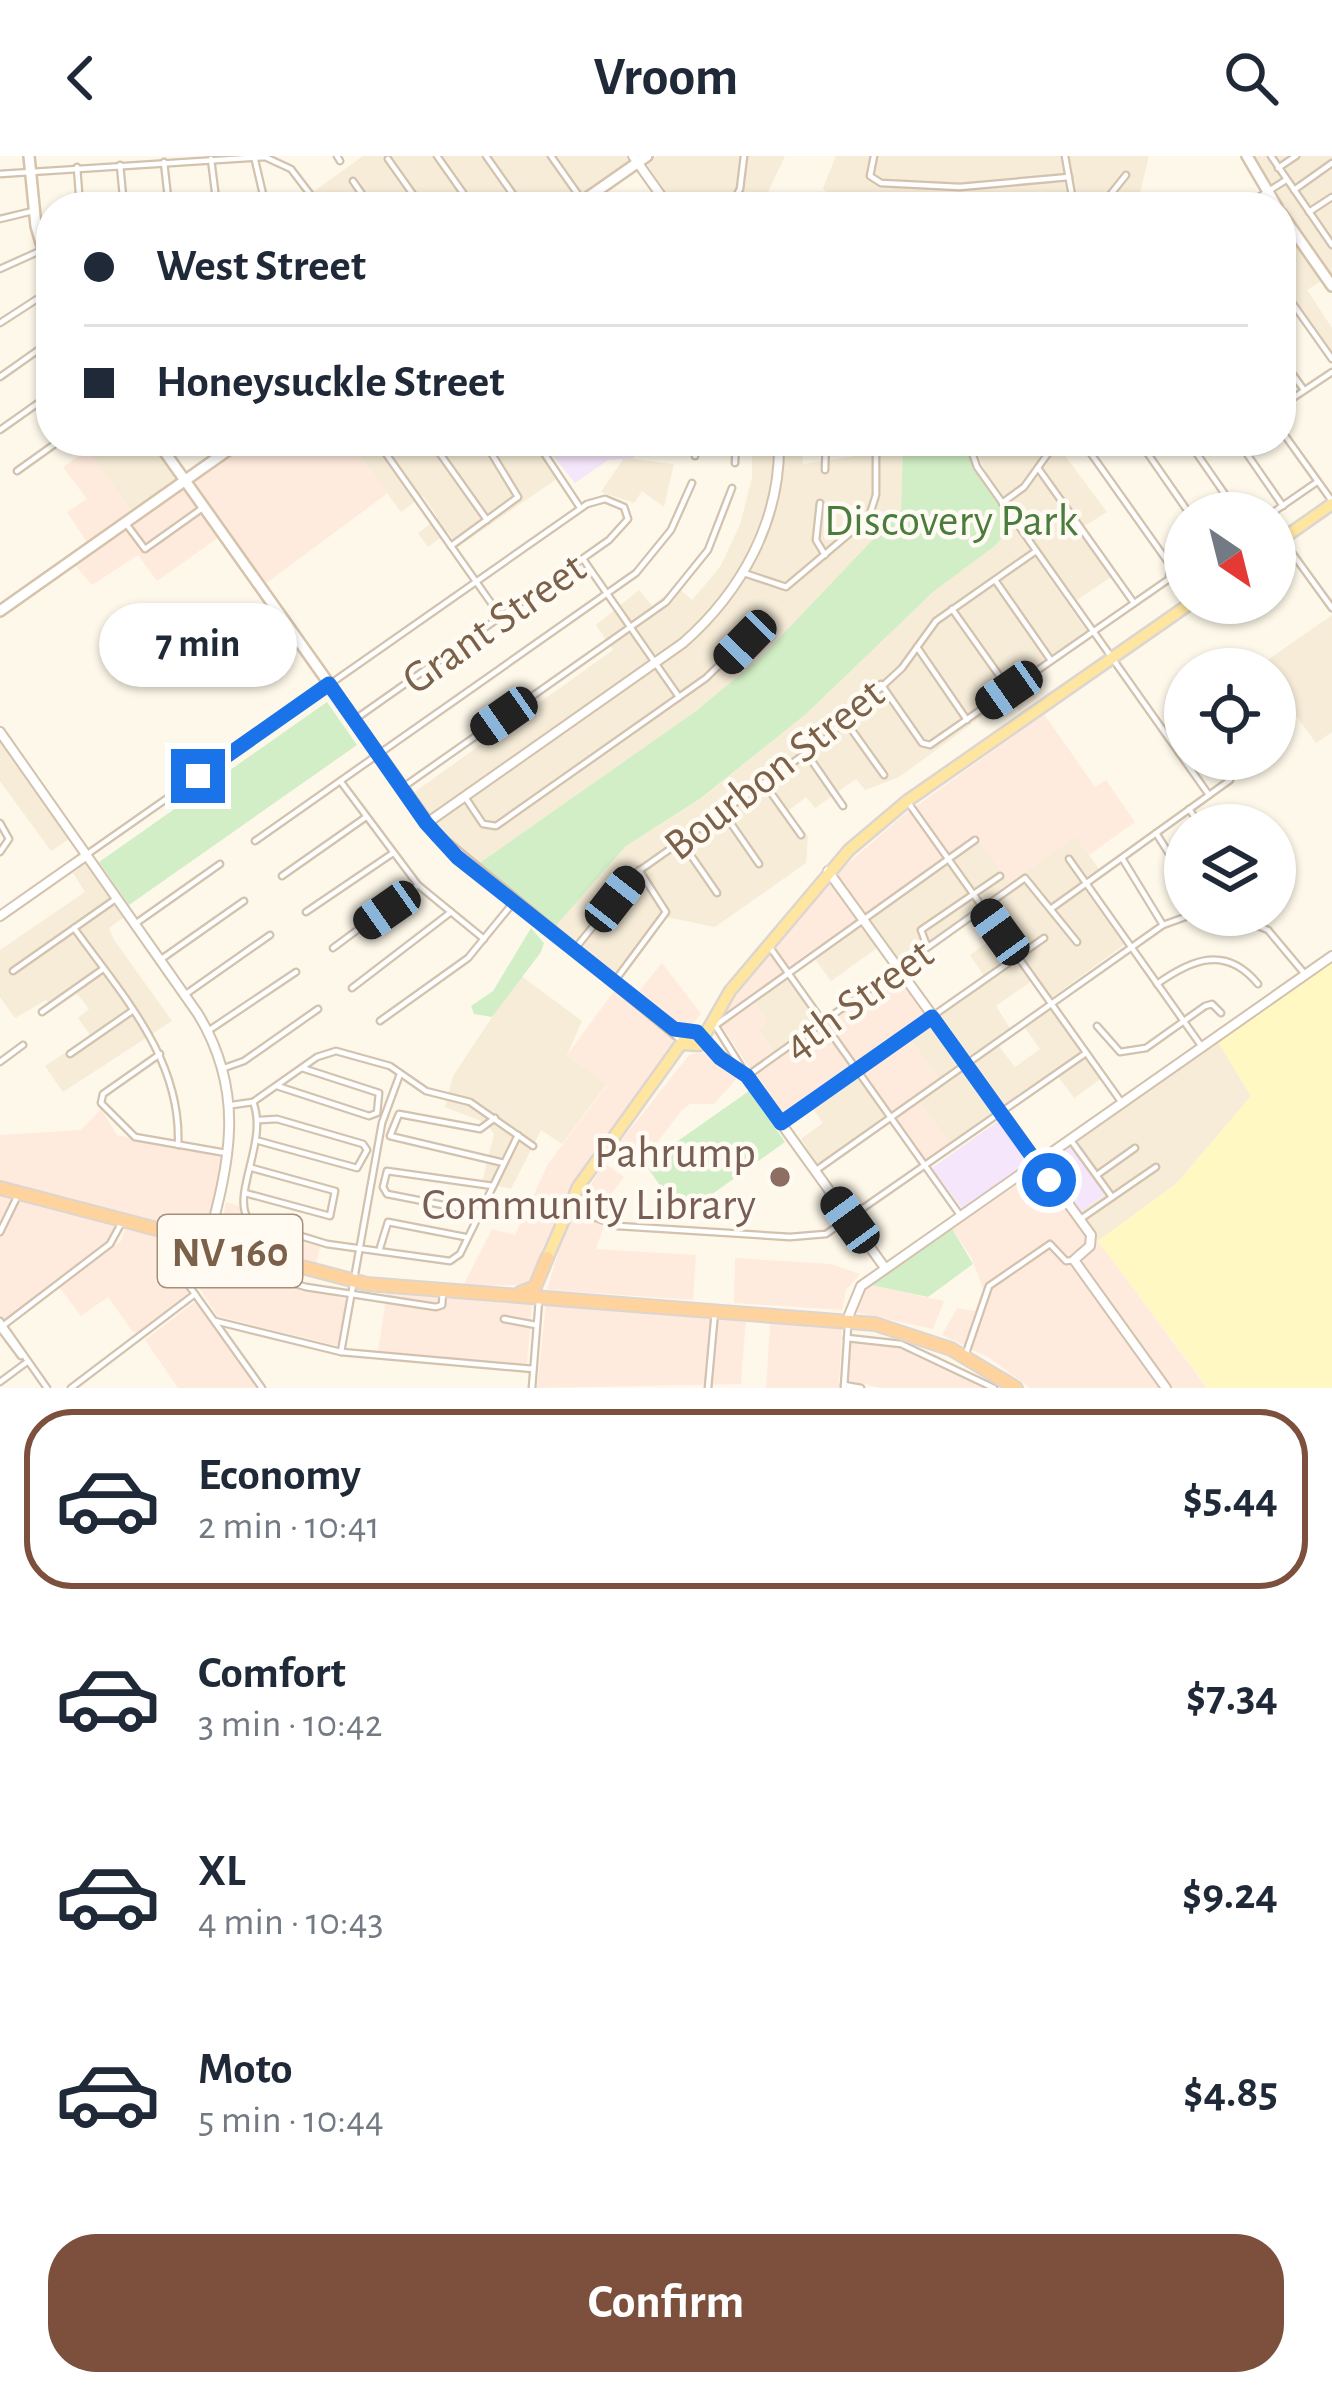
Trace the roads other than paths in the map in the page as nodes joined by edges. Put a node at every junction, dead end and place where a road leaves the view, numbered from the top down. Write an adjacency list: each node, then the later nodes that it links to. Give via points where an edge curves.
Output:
1 (29, 156): 21 (main road)
2 (254, 156): 12 (street); 14 (street); 32 (street)
3 (437, 156): 36 (street)
4 (486, 156): 37 (street)
5 (551, 156): 38 (street)
6 (744, 156): 41 (street)
7 (874, 156): 24 (street, via 872,178 960,187)
8 (1065, 156): 24 (street)
9 (1247, 156): 44 (main road)
10 (1271, 156): 20 (street)
11 (1296, 156): 20 (street)
12 (278, 158): 33 (street)
13 (639, 158): 39 (main road); 40 (street)
14 (211, 159): 16 (street); 31 (street)
15 (388, 159): 35 (street)
16 (164, 162): 18 (street); 30 (street)
17 (1332, 163): 27 (street)
18 (120, 165): 19 (street); 29 (street)
19 (77, 167): 21 (street); 28 (street)
20 (1279, 168): 25 (street)
21 (30, 170): 22 (street); 48 (main road)
22 (0, 174)
23 (1126, 175): 43 (street)
24 (1069, 177): 42 (street)
25 (1286, 180): 27 (street); 45 (street)
26 (353, 182): 34 (street)
27 (1294, 190)
28 (79, 192)
29 (123, 192)
30 (167, 192)
31 (215, 192)
32 (262, 192)
33 (307, 192)
34 (360, 192)
35 (411, 192)
36 (462, 192)
37 (511, 192)
38 (573, 192)
39 (597, 192)
40 (660, 192)
41 (738, 192)
42 (1072, 192)
43 (1112, 192)
44 (1266, 192)
45 (1268, 192)
46 (1296, 193): 49 (street)
47 (1332, 197): 49 (street)
48 (33, 211): 50 (street); 51 (main road)
49 (1309, 212): 54 (street)
50 (0, 219)
51 (36, 224)
52 (1332, 230): 54 (street)
53 (1296, 234): 58 (main road)
54 (1325, 235): 55 (street)
55 (1332, 245)
56 (36, 253): 57 (street)
57 (0, 269)
58 (1332, 286)
59 (36, 299): 61 (street)
60 (1296, 307): 63 (street)
61 (0, 322)
62 (36, 352): 65 (street)
63 (1332, 359)
64 (1332, 372): 67 (street)
65 (0, 377)
66 (1296, 380): 67 (street)
67 (1304, 391): 68 (street)
68 (1296, 396)
69 (36, 405): 70 (street)
70 (0, 430)
71 (1296, 451): 94 (street)
72 (38, 456): 92 (street)
73 (168, 456): 93 (main road)
74 (219, 456): 93 (main road)
75 (388, 456): 109 (street)
76 (442, 456): 106 (street)
77 (494, 456): 106 (street, via 519,494)
78 (545, 456): 105 (street)
79 (735, 456): 89 (street)
80 (777, 456): 114 (street, via 769,514)
81 (826, 456): 91 (street)
82 (876, 456): 111 (street, via 874,508)
83 (973, 456): 103 (street)
84 (1046, 456): 90 (street)
85 (1093, 456): 118 (street, via 1170,565 1166,581)
86 (1150, 456): 97 (street)
87 (1198, 456): 98 (street)
88 (1248, 456): 99 (street)
89 (735, 463)
90 (1038, 468): 103 (street); 118 (street)
91 (826, 470)
92 (17, 471)
93 (185, 480): 104 (main road); 107 (main road)
94 (1318, 482): 100 (street); 101 (street)
95 (692, 483): 117 (street, via 661,546)
96 (732, 488): 124 (street, via 690,576)
97 (1175, 492)
98 (1223, 492)
99 (1271, 492)
100 (1296, 497)
101 (1332, 502): 108 (main road)
102 (820, 503): 111 (street, via 816,540)
103 (1002, 503): 110 (street)
104 (204, 507): 107 (street, via 145,549); 131 (main road)
105 (579, 509): 112 (street, Grant Street, via 611,500 628,519); 116 (street)
106 (487, 520): 109 (street)
107 (124, 523): 121 (main road)
108 (1296, 528)
109 (451, 546): 116 (street)
110 (1036, 551): 115 (street, Bourbon Street); 126 (street)
111 (825, 555): 114 (street, via 783,587)
112 (583, 559): 117 (street); 122 (street, Grant Street)
113 (1296, 562): 119 (street)
114 (744, 573): 130 (street, via 703,625)
115 (995, 580): 120 (street, Bourbon Street); 129 (street)
116 (476, 581): 122 (street); 131 (street)
117 (607, 594): 124 (street); 140 (street)
118 (1134, 603): 126 (street)
119 (1332, 608)
120 (952, 609): 127 (street, Bourbon Street); 133 (street)
121 (0, 611)
122 (501, 617): 136 (street, Grant Street)
123 (1164, 622): 128 (main road)
124 (630, 628): 130 (street); 145 (street)
125 (755, 630): 134 (street)
126 (1092, 632): 128 (street); 129 (street)
127 (917, 647): 132 (street, Bourbon Street); 137 (street)
128 (1112, 658): 146 (street); 148 (main road)
129 (1051, 661): 133 (street)
130 (655, 662): 134 (street); 147 (street)
131 (329, 684): 136 (main road); 164 (street)
132 (881, 684): 135 (street, Bourbon Street); 137 (street, via 926,745)
133 (1009, 690): 137 (street)
134 (679, 697): 147 (street, via 490,828)
135 (844, 719): 139 (street, Bourbon Street); 141 (street)
136 (354, 720): 140 (main road)
137 (967, 720)
138 (0, 732): 164 (street)
139 (807, 754): 144 (street, Bourbon Street); 150 (street)
140 (379, 756): 143 (street); 145 (main road)
141 (884, 775)
142 (1230, 780): 146 (street)
143 (340, 782): 152 (street); 159 (street)
144 (764, 784): 151 (street, Bourbon Street); 157 (street)
145 (402, 788): 154 (main road)
146 (1209, 795): 149 (street)
147 (464, 796): 154 (street)
148 (907, 802): 167 (street); 171 (main road)
149 (1196, 804)
150 (843, 806)
151 (723, 812): 160 (street, Bourbon Street); 168 (street)
152 (366, 817): 163 (street); 172 (street)
153 (0, 823): 162 (street, via 8,843)
154 (426, 823): 180 (main road)
155 (1164, 827): 156 (street)
156 (1156, 833): 161 (street); 165 (street)
157 (801, 835)
158 (975, 840): 167 (street)
159 (255, 841)
160 (681, 842): 170 (street, Bourbon Street); 176 (street)
161 (1164, 846)
162 (0, 852)
163 (393, 854): 175 (street); 183 (street)
164 (87, 855): 178 (street); 185 (street)
165 (1122, 858): 174 (street); 188 (street)
166 (1069, 859): 174 (street)
167 (948, 860): 177 (street); 186 (street)
168 (759, 863)
169 (220, 864): 187 (street)
170 (640, 870): 199 (street, Bourbon Street); 209 (street, via 666,912)
171 (828, 871): 186 (street); 195 (main road)
172 (282, 876)
173 (1000, 876): 177 (street)
174 (1086, 884): 182 (street); 197 (street)
175 (418, 885): 184 (street); 198 (street)
176 (717, 893)
177 (973, 895): 181 (street); 196 (street, via 921,930)
178 (117, 898): 187 (street); 189 (street)
179 (244, 901): 202 (street)
180 (513, 903): 193 (street); 199 (main road)
181 (982, 908): 182 (street, 4th Street, via 1025,878); 196 (street, 4th Street); 200 (street)
182 (1052, 908): 194 (street)
183 (306, 912)
184 (451, 913): 193 (street); 212 (street)
185 (2, 914)
186 (863, 920): 203 (street); 207 (street)
187 (135, 924): 202 (street)
188 (1163, 925): 197 (street)
189 (74, 928): 204 (street); 205 (street)
190 (270, 935): 213 (street)
191 (1273, 936): 208 (street)
192 (1044, 938): 200 (street)
193 (484, 939): 221 (street, via 457,968)
194 (1077, 942)
195 (767, 944): 207 (street); 214 (main road)
196 (927, 947): 203 (street, 4th Street)
197 (1131, 947): 210 (street); 215 (street)
198 (333, 948)
199 (574, 950): 209 (main road)
200 (1017, 956): 215 (street); 220 (street)
201 (1332, 956): 208 (street)
202 (160, 960): 213 (street)
203 (897, 968): 220 (street); 224 (street, 4th Street)
204 (103, 969): 217 (street); 218 (street)
205 (13, 971)
206 (296, 972): 226 (street)
207 (788, 972): 223 (street); 224 (street)
208 (1305, 975): 229 (street)
209 (614, 982): 227 (main road)
210 (1156, 984): 211 (street, via 1185,964 1215,957); 222 (street)
211 (1258, 984)
212 (352, 988)
213 (185, 994): 226 (street)
214 (724, 999): 223 (main road); 227 (main road)
215 (1051, 1004): 230 (street); 234 (street)
216 (318, 1009): 235 (street)
217 (132, 1011): 231 (street); 232 (street)
218 (43, 1012)
219 (1221, 1013): 222 (street, via 1212,1004)
220 (932, 1017): 234 (street); 237 (street)
221 (380, 1021)
222 (1183, 1021): 225 (street, via 1135,1054 1120,1052); 229 (street)
223 (714, 1022): 227 (main road); 239 (street)
224 (823, 1022): 237 (street); 239 (street, 4th Street)
225 (1097, 1026)
226 (208, 1031): 235 (street)
227 (690, 1038): 239 (street); 268 (main road)
228 (23, 1045): 233 (street)
229 (1202, 1047): 242 (street)
230 (1086, 1053): 242 (street); 244 (street)
231 (70, 1054)
232 (160, 1054): 252 (street, via 176,1090); 252 (street, via 100,1098 130,1135)
233 (0, 1061)
234 (966, 1064): 244 (street); 246 (street)
235 (224, 1068): 243 (street)
236 (302, 1068): 238 (street, via 332,1051); 240 (street); 240 (street, via 379,1093 379,1104 369,1117)
237 (857, 1070): 246 (street); 248 (street)
238 (400, 1074): 245 (street); 279 (street, via 382,1123)
239 (747, 1076): 248 (street)
240 (277, 1086): 241 (street)
241 (253, 1102): 243 (street); 247 (street)
242 (1122, 1103): 250 (street)
243 (232, 1105): 255 (street)
244 (1001, 1113): 256 (street); 258 (street)
245 (495, 1118): 249 (street); 257 (street, via 480,1129 399,1114 393,1141)
246 (891, 1118): 258 (street); 261 (street)
247 (260, 1120): 251 (street); 251 (street, via 363,1144 364,1157 357,1168)
248 (781, 1123): 261 (street)
249 (518, 1135): 253 (street); 257 (street)
250 (1070, 1139): 256 (street); 262 (street)
251 (260, 1141): 260 (street)
252 (178, 1145): 255 (street)
253 (533, 1146)
254 (1135, 1148): 262 (street)
255 (231, 1153): 277 (street)
256 (1036, 1162): 270 (street); 272 (street)
257 (504, 1163): 263 (street)
258 (925, 1166): 270 (street); 271 (street)
259 (1156, 1167): 267 (street)
260 (252, 1168): 265 (street); 265 (street, via 335,1191 337,1204 325,1216)
261 (815, 1171): 271 (street)
262 (1096, 1175): 267 (street)
263 (493, 1186): 269 (street); 269 (street, via 392,1168 384,1179 387,1194)
264 (0, 1188): 266 (highway, NV 160)
265 (245, 1192): 279 (street, via 242,1211 252,1223)
266 (20, 1193): 273 (highway, NV 160); 274 (street)
267 (1112, 1197): 272 (street)
268 (568, 1206): 271 (street, via 618,1226 790,1237 826,1234); 280 (main road)
269 (480, 1212): 275 (street)
270 (960, 1215): 282 (street)
271 (850, 1220): 282 (street)
272 (1079, 1220): 281 (street, via 1090,1246)
273 (122, 1222): 276 (highway, NV 160); 296 (street, via 110,1244)
274 (0, 1232)
275 (467, 1238): 278 (street, via 450,1261); 278 (street, via 388,1222)
276 (173, 1242): 277 (highway, NV 160); 283 (street); 286 (street)
277 (207, 1245): 283 (highway, NV 160)
278 (380, 1248): 279 (street)
279 (359, 1249): 284 (street)
280 (547, 1258): 285 (highway, via 535,1287); 288 (main road)
281 (1074, 1260): 299 (street, via 1066,1262 1050,1244 989,1286); 312 (street)
282 (884, 1268): 292 (street, via 856,1290)
283 (308, 1280): 284 (highway, NV 160)
284 (353, 1288): 287 (highway, NV 160); 298 (street)
285 (520, 1293): 287 (highway, NV 160); 288 (highway, NV 160)
286 (195, 1294): 294 (street); 305 (street)
287 (464, 1294): 288 (highway, NV 160)
288 (539, 1297): 289 (highway, NV 160); 290 (highway, NV 160); 295 (street)
289 (610, 1299): 290 (highway); 291 (highway, NV 160)
290 (588, 1303): 291 (highway, NV 160)
291 (715, 1308): 292 (highway, NV 160); 292 (highway, NV 160); 308 (street)
292 (849, 1318): 297 (street); 299 (highway, NV 160); 299 (highway, NV 160, via 885,1321)
293 (504, 1319): 295 (street)
294 (215, 1321): 298 (street); 306 (street)
295 (536, 1325): 301 (street)
296 (1, 1326): 300 (street)
297 (847, 1338): 303 (street); 310 (street, via 901,1344)
298 (341, 1352): 301 (street)
299 (966, 1353): 311 (highway, NV 160)
300 (26, 1361): 302 (street); 304 (street)
301 (533, 1369): 307 (street)
302 (0, 1382)
303 (844, 1386): 309 (street)
304 (46, 1388)
305 (71, 1388)
306 (262, 1388)
307 (532, 1388)
308 (708, 1388)
309 (861, 1388)
310 (994, 1388)
311 (1020, 1388)
312 (1166, 1388)

